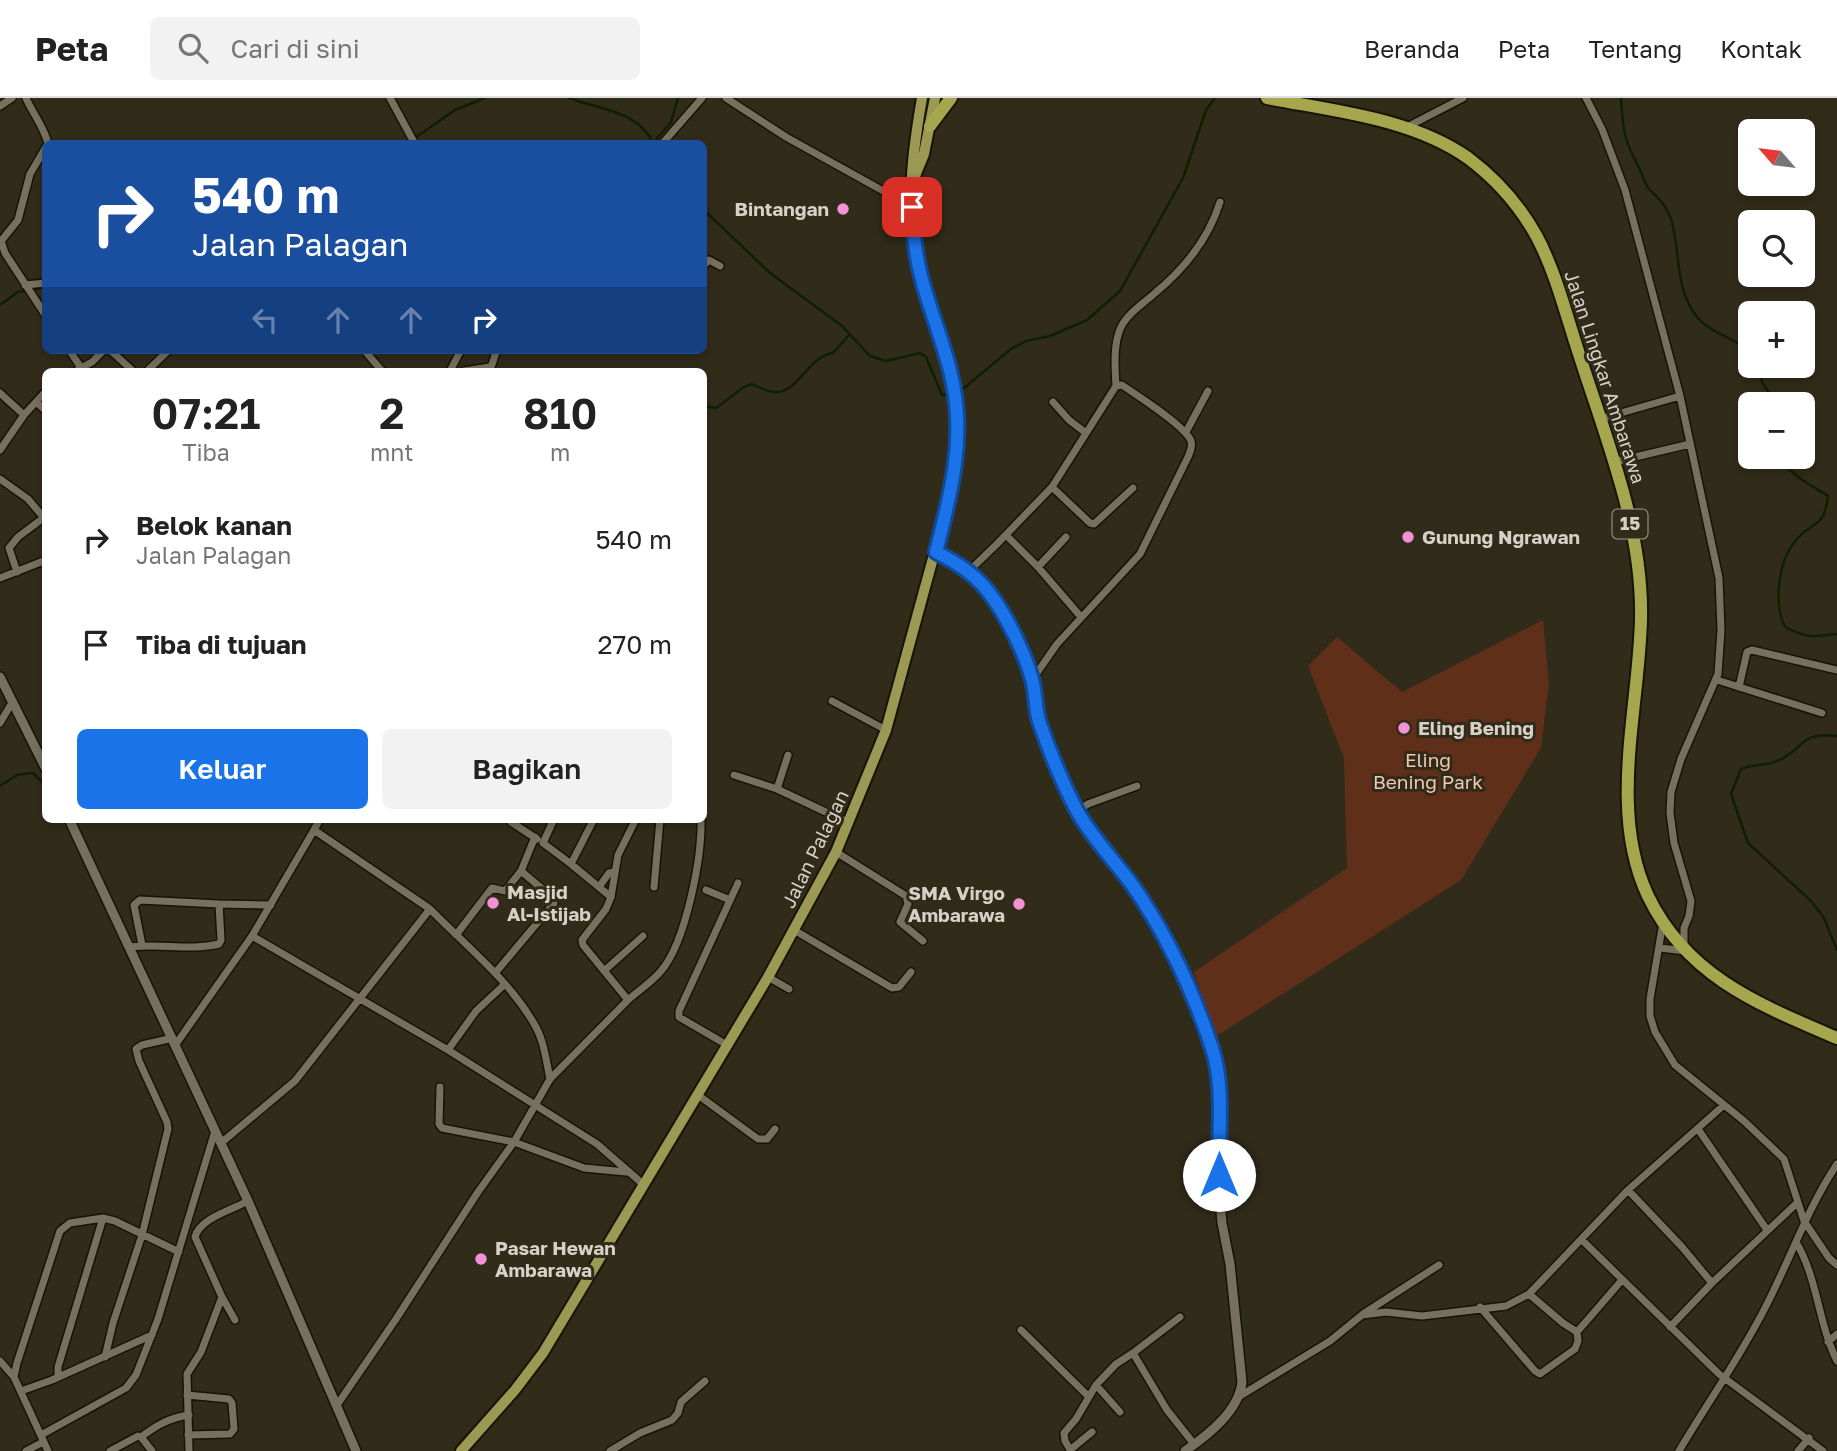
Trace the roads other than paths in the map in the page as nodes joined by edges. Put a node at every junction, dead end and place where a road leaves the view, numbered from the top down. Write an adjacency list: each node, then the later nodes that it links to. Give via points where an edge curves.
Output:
1 (12, 98): 12 (street)
2 (26, 98): 15 (street)
3 (390, 98): 16 (street)
4 (702, 98): 17 (street)
5 (726, 98): 21 (street)
6 (922, 98): 19 (main road, Jalan Palagan, via 912,152)
7 (935, 98): 13 (main road, Jalan Palagan)
8 (951, 98): 13 (highway)
9 (1266, 98): 14 (highway, Jalan Lingkar Ambarawa / 15)
10 (1463, 98): 14 (street)
11 (1586, 98): 40 (street, via 1625,190)
12 (0, 106)
13 (930, 126): 19 (main road, Jalan Palagan)
14 (1404, 128): 45 (highway, Jalan Lingkar Ambarawa / 15, via 1465,156 1517,206 1550,268)
15 (46, 140)
16 (413, 140)
17 (665, 140)
18 (42, 154): 22 (street, via 30,174 18,220)
19 (913, 182): 21 (main road, Jalan Palagan)
20 (1220, 202): 36 (street, via 1192,255 1121,326)
21 (912, 207): 58 (main road, Jalan Palagan, via 921,276 957,409 953,485)
22 (1, 240): 26 (street)
23 (707, 262): 24 (street)
24 (720, 266)
25 (42, 284): 26 (street)
26 (28, 289): 27 (street)
27 (42, 310)
28 (99, 354): 32 (street)
29 (114, 354): 33 (street)
30 (165, 354): 34 (street)
31 (368, 354): 35 (street)
32 (82, 368)
33 (130, 368)
34 (150, 368)
35 (380, 368)
36 (1116, 386): 46 (street, via 1122,385); 47 (street)
37 (1208, 391): 46 (street)
38 (0, 393): 44 (street)
39 (42, 395): 42 (street)
40 (1679, 396): 45 (street); 48 (street)
41 (1053, 401): 47 (street)
42 (36, 402): 43 (street); 44 (street)
43 (42, 407)
44 (24, 415): 49 (street)
45 (1600, 419): 50 (highway, Jalan Lingkar Ambarawa / 15)
46 (1186, 432): 64 (street, via 1192,448 1140,554)
47 (1086, 433): 52 (street)
48 (1690, 444): 50 (street); 68 (street, via 1718,578 1721,631)
49 (0, 450)
50 (1613, 462): 106 (highway, Jalan Lingkar Ambarawa / 15, via 1631,527 1640,586 1630,828 1637,866)
51 (0, 479): 54 (street)
52 (1052, 487): 53 (street, via 1094,524); 56 (street)
53 (1133, 488)
54 (42, 515)
55 (42, 520): 62 (street, via 9,548)
56 (1006, 535): 60 (street); 61 (street)
57 (1066, 537): 60 (street)
58 (936, 552): 61 (street); 74 (main road, Jalan Palagan)
59 (42, 562): 62 (street)
60 (1038, 567): 64 (street)
61 (968, 571): 67 (street, via 995,600)
62 (17, 572): 63 (street)
63 (0, 578)
64 (1081, 617): 67 (street)
65 (1837, 670): 69 (street, via 1752,650 1744,661)
66 (0, 677): 70 (street)
67 (1032, 680): 80 (street, via 1038,719)
68 (1717, 680): 69 (street); 107 (street, via 1671,792 1674,843 1691,901)
69 (1740, 687): 72 (street)
70 (13, 701): 73 (street); 76 (street)
71 (832, 701): 74 (street)
72 (1822, 713)
73 (0, 723)
74 (886, 730): 89 (main road, Jalan Palagan)
75 (788, 755): 79 (street)
76 (42, 761)
77 (734, 775): 79 (street)
78 (1137, 786): 80 (street)
79 (777, 789): 89 (street)
80 (1077, 811): 180 (street, via 1157,924 1190,988 1212,1049 1219,1091 1220,1200)
81 (71, 823): 114 (street)
82 (318, 823): 90 (street)
83 (514, 823): 91 (street)
84 (552, 823): 92 (street)
85 (592, 823): 94 (street)
86 (634, 823): 96 (street)
87 (660, 823): 99 (street)
88 (701, 823): 124 (street, via 694,884 672,951 661,971)
89 (849, 823): 93 (main road, Jalan Palagan)
90 (314, 830): 104 (street); 105 (street)
91 (534, 837): 92 (street); 95 (street)
92 (543, 843): 94 (street)
93 (836, 852): 108 (main road, Jalan Palagan); 112 (street, via 906,896 908,904 900,922)
94 (571, 864): 98 (street)
95 (521, 871): 109 (street, via 504,892 492,888); 118 (street, via 554,903)
96 (615, 872): 98 (street); 101 (street)
97 (738, 883): 102 (street)
98 (599, 887): 101 (street)
99 (654, 887)
100 (706, 890): 102 (street)
101 (611, 897): 117 (street, via 582,940)
102 (730, 900): 127 (street, via 678,1017)
103 (219, 904): 104 (street); 113 (street, via 219,944); 113 (street, via 136,902)
104 (271, 905): 110 (street)
105 (430, 909): 109 (street); 123 (street)
106 (1663, 922): 107 (street); 115 (street); 116 (highway, Jalan Lingkar Ambarawa / 15)
107 (1684, 928): 116 (street)
108 (794, 930): 119 (street, via 892,988 899,987); 120 (main road, Jalan Palagan)
109 (456, 935): 118 (street)
110 (251, 936): 123 (street); 126 (street)
111 (643, 936): 117 (street)
112 (923, 941)
113 (142, 946): 114 (street)
114 (131, 947): 126 (street)
115 (1660, 948): 116 (street); 133 (street, via 1650,999 1655,1032 1675,1065)
116 (1685, 950): 125 (highway, Jalan Lingkar Ambarawa / 15, via 1737,992)
117 (604, 971): 124 (street)
118 (496, 972): 121 (street)
119 (911, 972)
120 (768, 977): 122 (street); 127 (main road, Jalan Palagan)
121 (505, 984): 128 (street, via 476,1011); 129 (street, via 534,1023)
122 (789, 989)
123 (359, 999): 128 (street); 138 (street, via 295,1081)
124 (628, 1000): 129 (street)
125 (1837, 1038)
126 (175, 1041): 136 (street); 148 (street, via 138,1046 136,1052 168,1129)
127 (727, 1045): 131 (main road, Jalan Palagan)
128 (448, 1050): 132 (street)
129 (550, 1079): 132 (street)
130 (440, 1087): 137 (street, via 442,1128)
131 (698, 1095): 134 (street, via 758,1139 767,1139); 141 (main road, Jalan Palagan)
132 (535, 1105): 137 (street); 140 (street, via 597,1144)
133 (1724, 1105): 135 (street); 144 (street, via 1784,1159)
134 (775, 1129)
135 (1698, 1129): 142 (street); 147 (street)
136 (215, 1130): 138 (street); 151 (street)
137 (514, 1142): 140 (street, via 584,1168); 181 (street)
138 (221, 1143): 143 (street)
139 (1837, 1164): 146 (street)
140 (626, 1172): 141 (street)
141 (643, 1185): 197 (main road, Jalan Palagan, via 543,1353)
142 (1628, 1190): 149 (street); 155 (street)
143 (248, 1202): 157 (street, via 203,1224 195,1237); 181 (street)
144 (1797, 1203): 146 (street); 147 (street)
145 (103, 1218): 148 (street); 172 (street, via 65,1226 56,1238); 173 (street)
146 (1804, 1221): 150 (street); 153 (street)
147 (1767, 1230): 155 (street)
148 (142, 1235): 151 (street); 169 (street)
149 (1582, 1240): 154 (street); 156 (street)
150 (1796, 1242): 167 (street, via 1807,1259); 174 (street, via 1764,1311)
151 (179, 1252): 166 (street)
152 (1438, 1265): 159 (street)
153 (1837, 1265)
154 (1622, 1280): 162 (street); 164 (street)
155 (1712, 1283): 162 (street)
156 (1529, 1294): 158 (street, via 1506,1306); 164 (street)
157 (222, 1297): 161 (street); 178 (street, via 201,1352 187,1374)
158 (1480, 1307): 159 (street, via 1422,1316); 164 (street, via 1541,1374 1575,1349)
159 (1362, 1315): 180 (street)
160 (1180, 1317): 168 (street)
161 (235, 1320)
162 (1670, 1327): 174 (street)
163 (1021, 1331): 179 (street)
164 (1577, 1332)
165 (1837, 1334): 167 (street)
166 (152, 1335): 169 (street); 188 (street, via 140,1368 126,1388)
167 (1828, 1342): 171 (street)
168 (1133, 1353): 176 (street); 189 (street)
169 (105, 1357): 173 (street)
170 (0, 1361): 172 (street)
171 (1837, 1361)
172 (14, 1377): 177 (street)
173 (58, 1377): 177 (street)
174 (1724, 1378): 187 (street); 200 (street)
175 (705, 1381): 198 (street, via 681,1402 673,1420)
176 (1096, 1385): 179 (street); 182 (street)
177 (22, 1391): 188 (street)
178 (187, 1395): 183 (street); 185 (street, via 229,1399 234,1429 230,1434)
179 (1088, 1396): 190 (street, via 1064,1433)
180 (1240, 1396): 189 (street)
181 (337, 1405): 196 (street)
182 (1120, 1412)
183 (189, 1415): 185 (street); 186 (street, via 156,1425)
184 (1092, 1432): 190 (street)
185 (188, 1435): 195 (street)
186 (142, 1437): 193 (street); 194 (street)
187 (1809, 1438): 201 (street); 202 (street)
188 (42, 1439): 191 (street); 192 (street)
189 (1194, 1444): 199 (street)
190 (1071, 1450)
191 (26, 1451)
192 (48, 1451)
193 (110, 1451)
194 (152, 1451)
195 (189, 1451)
196 (356, 1451)
197 (461, 1451)
198 (610, 1451)
199 (1185, 1451)
200 (1679, 1451)
201 (1798, 1451)
202 (1823, 1451)

